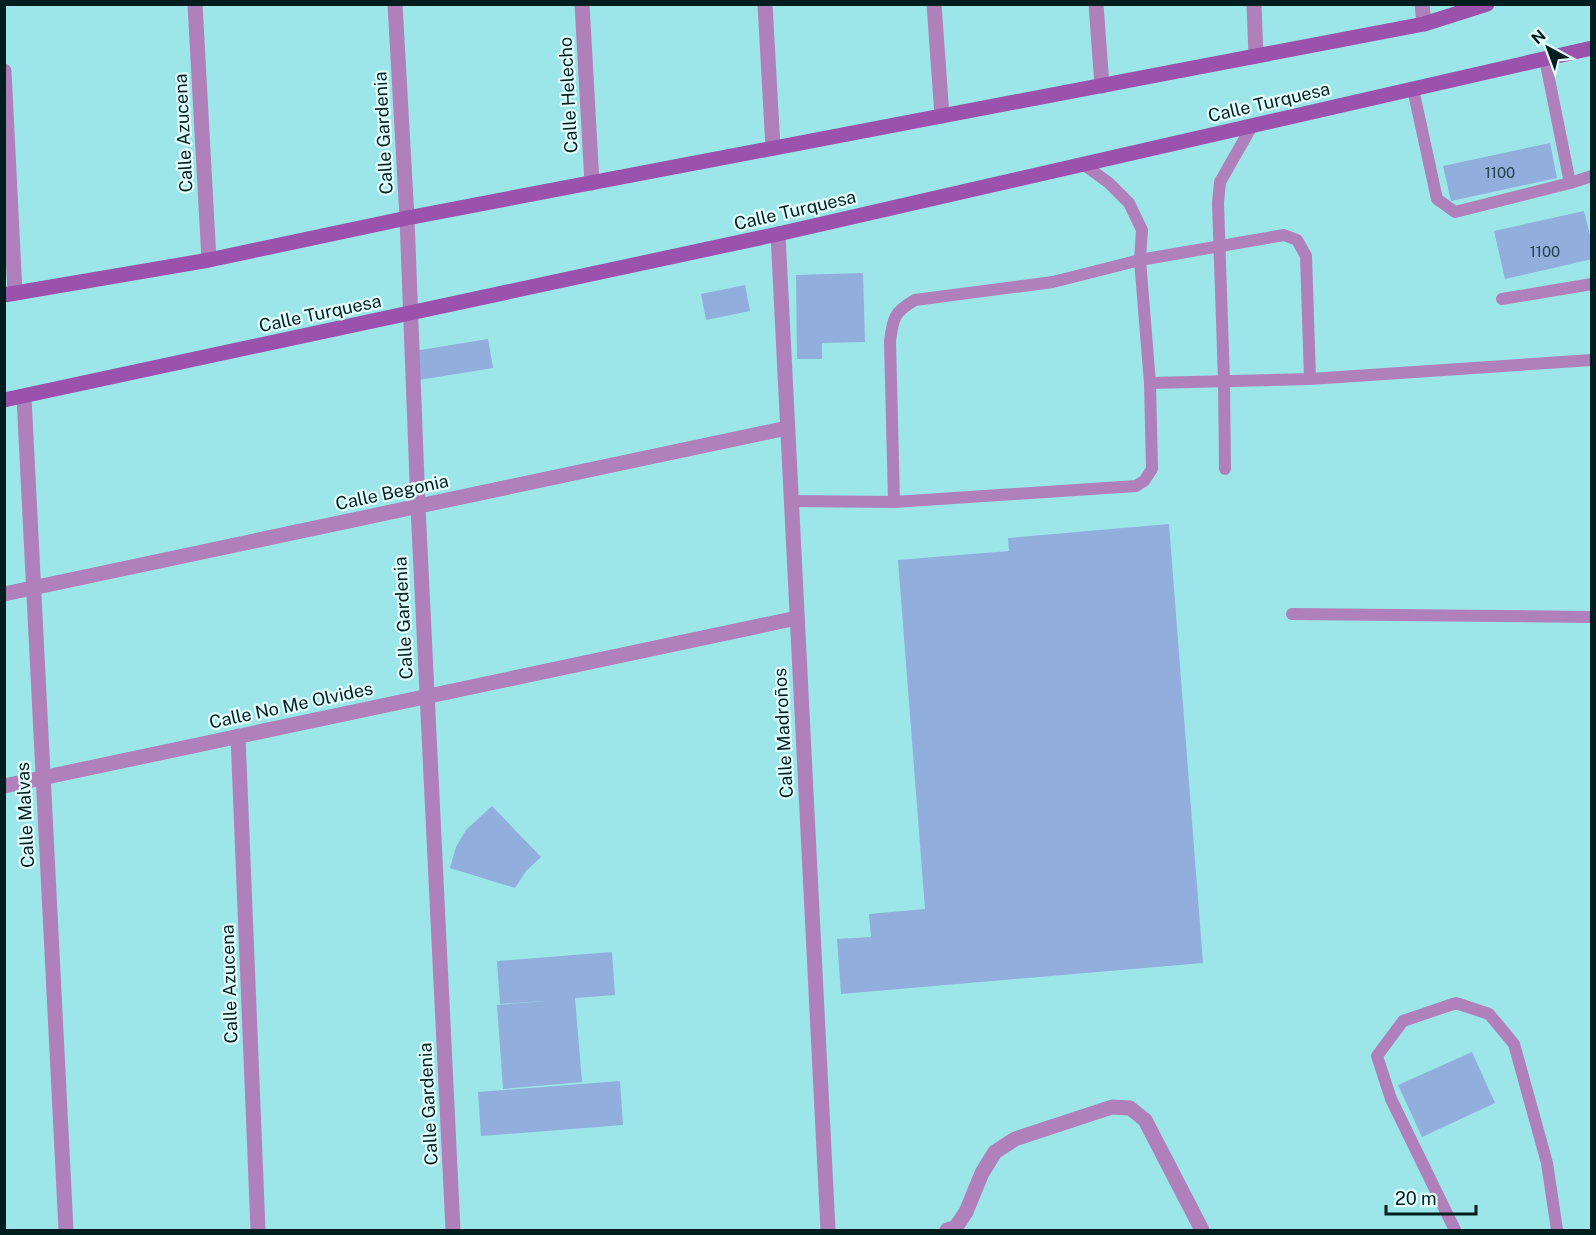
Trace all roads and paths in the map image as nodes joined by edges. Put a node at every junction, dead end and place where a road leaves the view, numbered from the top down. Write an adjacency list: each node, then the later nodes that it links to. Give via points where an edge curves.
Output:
1 (195, 4): 27 (street, Calle Azucena)
2 (395, 4): 24 (street, Calle Gardenia)
3 (582, 4): 22 (street, Calle Helecho)
4 (765, 4): 19 (street)
5 (934, 4): 17 (street)
6 (1096, 4): 15 (street)
7 (1254, 4): 12 (street)
8 (1422, 4): 10 (street)
9 (1487, 4): 10 (main road)
10 (1424, 24): 12 (main road)
11 (1592, 48): 13 (main road, Calle Turquesa)
12 (1256, 56): 15 (main road)
13 (1545, 59): 16 (main road, Calle Turquesa); 23 (lane)
14 (4, 71): 30 (street)
15 (1102, 86): 17 (main road)
16 (1413, 89): 18 (main road, Calle Turquesa); 23 (lane, via 1437,199 1448,208 1455,212)
17 (942, 116): 19 (main road)
18 (1252, 126): 20 (main road, Calle Turquesa); 26 (lane, via 1220,182)
19 (773, 148): 22 (main road)
20 (1083, 164): 25 (main road, Calle Turquesa); 28 (lane, via 1129,203 1142,230)
21 (1592, 176): 23 (lane)
22 (592, 183): 24 (main road)
23 (1570, 183)
24 (407, 218): 27 (main road); 32 (street, Calle Gardenia)
25 (778, 234): 32 (main road, Calle Turquesa); 39 (street, Calle Madroños)
26 (1220, 247): 28 (lane); 34 (lane, via 1284,235 1297,240 1306,256); 35 (lane)
27 (209, 260): 30 (main road)
28 (1140, 260): 36 (lane); 42 (lane, via 1053,282 915,300 899,309 892,322 890,341)
29 (1592, 284): 31 (lane)
30 (10, 294)
31 (1502, 299)
32 (409, 313): 37 (main road, Calle Turquesa); 43 (street, Calle Gardenia)
33 (1592, 360): 34 (lane)
34 (1310, 379): 35 (lane)
35 (1224, 381): 36 (lane); 40 (lane)
36 (1150, 383): 42 (lane, via 1152,469 1136,486)
37 (24, 397): 38 (main road, Calle Turquesa); 44 (street, Calle Malvas)
38 (4, 400)
39 (787, 428): 41 (street, Calle Madroños); 43 (street, Calle Begonia)
40 (1225, 469)
41 (791, 501): 42 (lane); 48 (street, Calle Madroños)
42 (894, 502)
43 (418, 507): 44 (street, Calle Begonia); 49 (street, Calle Gardenia)
44 (33, 588): 45 (street, Calle Begonia); 51 (street, Calle Malvas)
45 (4, 594)
46 (1292, 614): 47 (lane)
47 (1592, 617)
48 (797, 618): 49 (street, Calle No Me Olvides); 56 (street, Calle Madroños)
49 (427, 697): 50 (street, Calle No Me Olvides); 55 (street, Calle Gardenia)
50 (238, 736): 51 (street, Calle No Me Olvides); 54 (street, Calle Azucena)
51 (42, 778): 52 (street, Calle No Me Olvides); 53 (street, Calle Malvas)
52 (4, 786)
53 (66, 1230)
54 (258, 1230)
55 (453, 1230)
56 (828, 1230)
57 (947, 1230): 58 (street, via 956,1227 966,1212 995,1152 1015,1139 1112,1107 1130,1108 1145,1120)
58 (1202, 1230)
59 (1455, 1230): 60 (lane, via 1391,1099 1377,1056 1403,1021 1456,1003 1489,1014 1514,1044 1547,1163)
60 (1557, 1230)

